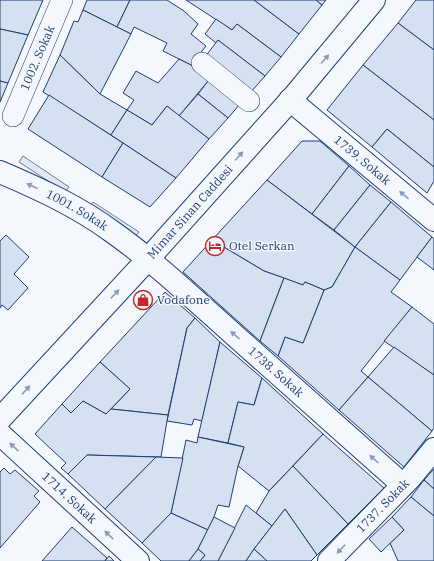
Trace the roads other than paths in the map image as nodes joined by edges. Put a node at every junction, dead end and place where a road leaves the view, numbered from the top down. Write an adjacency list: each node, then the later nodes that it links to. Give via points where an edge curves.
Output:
1 (62, 0): 6 (street, 1002. Sokak)
2 (374, 0): 4 (street, Mimar Sinan Caddesi, one-way to 2)
3 (202, 63): 5 (street)
4 (290, 100): 8 (street, 1739. Sokak, one-way to 4); 9 (street, Mimar Sinan Caddesi, one-way to 4)
5 (249, 101)
6 (13, 116)
7 (0, 172): 9 (street, 1001. Sokak, one-way to 7, via 114,232 79,210)
8 (431, 211)
9 (148, 259): 10 (street, Mimar Sinan Caddesi, one-way to 9); 13 (street, 1738. Sokak, one-way to 9)
10 (0, 419)
11 (0, 434): 14 (street, 1714. Sokak, one-way to 11)
12 (434, 449): 13 (street, 1737. Sokak)
13 (403, 485): 15 (street, 1737. Sokak, one-way to 15)
14 (138, 561)
15 (329, 561)

